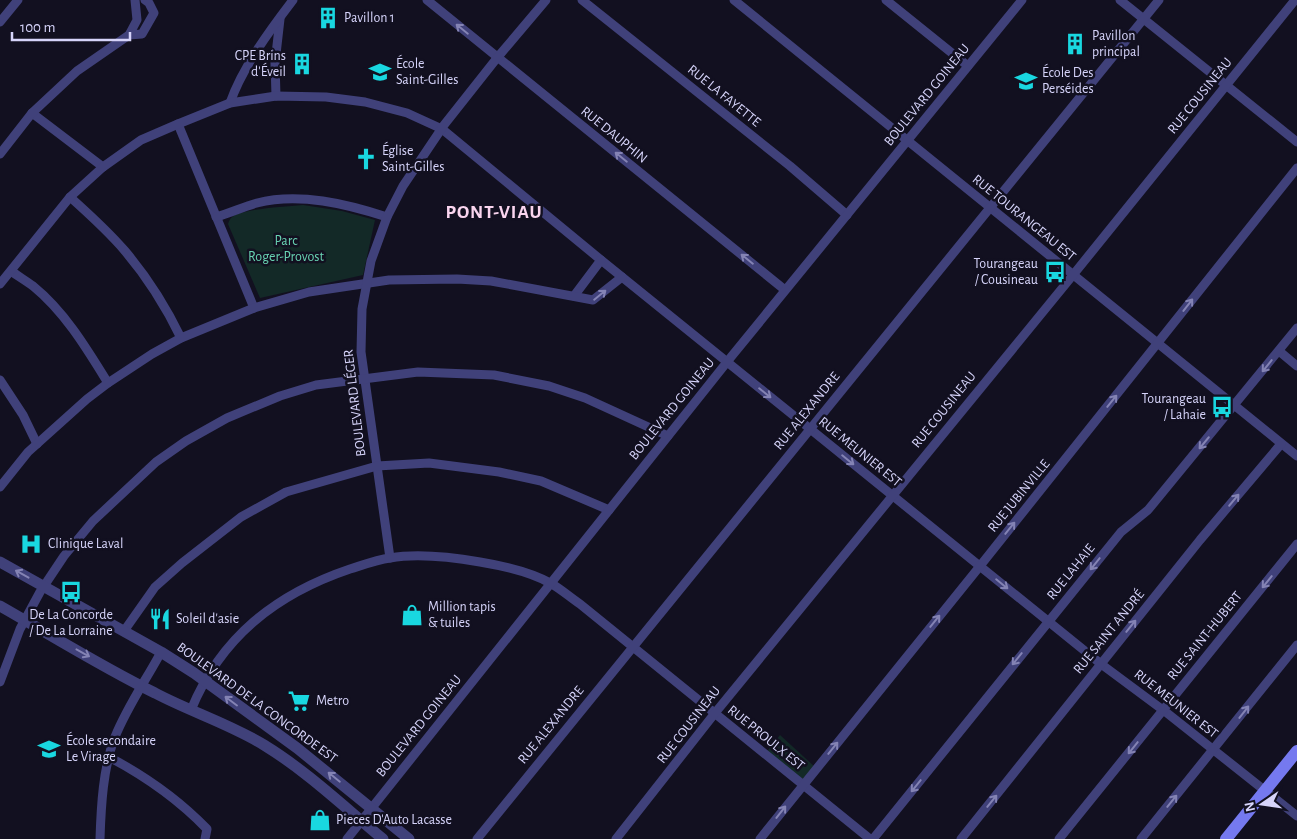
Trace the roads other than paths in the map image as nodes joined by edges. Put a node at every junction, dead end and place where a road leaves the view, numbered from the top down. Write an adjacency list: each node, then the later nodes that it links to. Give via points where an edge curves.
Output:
1 (18, 0): 16 (street)
2 (135, 0): 17 (street, via 137,20)
3 (145, 0): 17 (street, via 154,13 142,34)
4 (293, 0): 14 (street)
5 (426, 0): 18 (street, RUE DAUPHIN, one-way to 5)
6 (546, 0): 18 (street, BOULEVARD LÉGER)
7 (582, 0): 33 (street, RUE LA FAYETTE)
8 (734, 0): 26 (street, RUE TOURANGEAU EST)
9 (886, 0): 19 (street)
10 (1022, 0): 19 (street, BOULEVARD GOINEAU)
11 (1120, 0): 15 (street)
12 (1159, 0): 15 (street, RUE ALEXANDRE)
13 (1295, 0): 20 (street, RUE COUSINEAU)
14 (280, 17): 21 (street); 22 (street, via 236,84)
15 (1143, 19): 20 (street); 32 (street, RUE ALEXANDRE)
16 (0, 22)
17 (128, 35): 23 (street, via 78,71)
18 (497, 58): 25 (street, BOULEVARD LÉGER); 42 (street, RUE DAUPHIN, one-way to 18)
19 (968, 66): 26 (street, BOULEVARD GOINEAU)
20 (1226, 86): 27 (street); 38 (street, RUE COUSINEAU)
21 (276, 96): 22 (street, RUE MEUNIER EST); 25 (street, RUE MEUNIER EST, via 365,102 407,113)
22 (230, 103): 24 (street, RUE MEUNIER EST)
23 (32, 113): 28 (street); 29 (street)
24 (178, 124): 29 (street, RUE MEUNIER EST, via 142,140); 34 (street)
25 (442, 129): 35 (street, BOULEVARD LÉGER, via 403,186); 36 (street, RUE MEUNIER EST)
26 (908, 140): 32 (street, RUE TOURANGEAU EST); 33 (street, BOULEVARD GOINEAU)
27 (1297, 142)
28 (0, 154)
29 (103, 168): 31 (street, RUE MEUNIER EST)
30 (1297, 168): 47 (street, RUE JUBINVILLE, one-way to 30)
31 (70, 197): 37 (street, RUE MEUNIER EST); 46 (street, via 126,251 167,310)
32 (990, 208): 38 (street, RUE TOURANGEAU EST); 55 (street, RUE ALEXANDRE)
33 (847, 215): 42 (street, BOULEVARD GOINEAU)
34 (216, 217): 35 (street, via 258,203 320,200); 44 (street)
35 (387, 217): 41 (street, BOULEVARD LÉGER, via 371,261)
36 (602, 260): 39 (street, RUE MEUNIER EST); 43 (street)
37 (11, 271): 40 (street, RUE MEUNIER EST); 53 (street, via 34,287 60,314 86,346)
38 (1074, 275): 47 (street, RUE TOURANGEAU EST); 62 (street, RUE COUSINEAU)
39 (622, 277): 43 (street, one-way to 39, via 593,300); 49 (street, RUE MEUNIER EST)
40 (0, 284)
41 (368, 284): 43 (street, via 389,280 491,281); 44 (street, via 310,292); 51 (street, BOULEVARD LÉGER, via 362,309)
42 (785, 290): 49 (street, BOULEVARD GOINEAU)
43 (574, 296)
44 (254, 308): 46 (street)
45 (1297, 328): 48 (street, RUE LAHAIE)
46 (181, 338): 53 (street)
47 (1158, 343): 54 (street, RUE TOURANGEAU EST); 67 (street, RUE JUBINVILLE, one-way to 47)
48 (1279, 351): 50 (street); 54 (street, RUE LAHAIE, one-way to 54)
49 (727, 362): 55 (street, RUE MEUNIER EST, one-way to 55); 56 (street, BOULEVARD GOINEAU)
50 (1297, 366)
51 (364, 378): 56 (street, via 418,372 494,375 549,386 585,398); 60 (street, BOULEVARD LÉGER); 69 (street, via 316,385 280,396 227,418 186,441 156,462 93,521)
52 (0, 380): 57 (street)
53 (108, 384): 57 (street)
54 (1235, 406): 58 (street, RUE TOURANGEAU EST); 72 (street, RUE LAHAIE, one-way to 72, via 1148,510 1121,532)
55 (810, 429): 62 (street, RUE MEUNIER EST, one-way to 62); 75 (street, RUE ALEXANDRE)
56 (668, 436): 63 (street, BOULEVARD GOINEAU)
57 (37, 444): 61 (street)
58 (1281, 444): 59 (street, RUE TOURANGEAU EST); 77 (street, RUE SAINT ANDRÉ, one-way to 58)
59 (1297, 456)
60 (377, 466): 63 (street, via 429,463 499,472 540,481); 65 (street, BOULEVARD LÉGER); 73 (street, via 286,492 241,517 155,587)
61 (0, 487)
62 (892, 496): 67 (street, RUE MEUNIER EST); 83 (street, RUE COUSINEAU)
63 (609, 510): 68 (street, BOULEVARD GOINEAU)
64 (1297, 544): 82 (street, RUE SAINT-HUBERT, one-way to 82)
65 (390, 558): 68 (street, RUE PROULX EST, via 458,558 523,572); 78 (street, RUE PROULX EST, via 338,573 277,603 250,624 212,668)
66 (0, 562): 69 (street, BOULEVARD DE LA CONCORDE EST, one-way to 66)
67 (980, 566): 72 (street, RUE MEUNIER EST, one-way to 72); 87 (street, RUE JUBINVILLE, one-way to 67)
68 (552, 584): 75 (street, RUE PROULX EST); 89 (street, BOULEVARD GOINEAU)
69 (43, 586): 71 (street); 73 (street, BOULEVARD DE LA CONCORDE EST)
70 (0, 606): 71 (street, BOULEVARD DE LA CONCORDE EST)
71 (25, 620): 79 (street); 80 (street, BOULEVARD DE LA CONCORDE EST, one-way to 80)
72 (1048, 621): 77 (street, RUE MEUNIER EST); 100 (street, RUE LAHAIE, one-way to 100)
73 (124, 631): 76 (street, BOULEVARD DE LA CONCORDE EST)
74 (1297, 645): 84 (street, one-way to 74)
75 (632, 646): 83 (street, RUE PROULX EST); 97 (street, RUE ALEXANDRE)
76 (161, 652): 78 (street, BOULEVARD DE LA CONCORDE EST); 80 (street)
77 (1101, 664): 82 (street, RUE MEUNIER EST); 101 (street, RUE SAINT ANDRÉ, one-way to 77)
78 (205, 681): 81 (street, RUE PROULX EST); 89 (street, BOULEVARD DE LA CONCORDE EST, one-way to 78, via 297,748)
79 (0, 682)
80 (142, 686): 81 (street, BOULEVARD DE LA CONCORDE EST); 86 (street, via 120,725)
81 (191, 710): 91 (street, BOULEVARD DE LA CONCORDE EST, via 264,745)
82 (1164, 710): 84 (street, RUE MEUNIER EST); 102 (street, RUE SAINT-HUBERT, one-way to 102)
83 (715, 713): 87 (street, RUE PROULX EST); 98 (street, RUE COUSINEAU)
84 (1214, 750): 88 (street, RUE MEUNIER EST); 103 (street, one-way to 84)
85 (1297, 751): 88 (main road)
86 (109, 757): 92 (street, via 101,805); 93 (street, via 134,770 192,813 207,829)
87 (802, 785): 99 (street, RUE JUBINVILLE, one-way to 87); 100 (street, RUE PROULX EST)
88 (1265, 791): 90 (street, RUE MEUNIER EST); 104 (main road)
89 (371, 808): 91 (street, BOULEVARD GOINEAU); 96 (street, BOULEVARD DE LA CONCORDE EST)
90 (1297, 816)
91 (362, 821): 94 (street, BOULEVARD GOINEAU); 95 (street, BOULEVARD DE LA CONCORDE EST)
92 (100, 839)
93 (205, 839)
94 (347, 839)
95 (383, 839)
96 (409, 839)
97 (477, 839)
98 (616, 839)
99 (760, 839)
100 (871, 839)
101 (961, 839)
102 (1059, 839)
103 (1141, 839)
104 (1226, 839)

